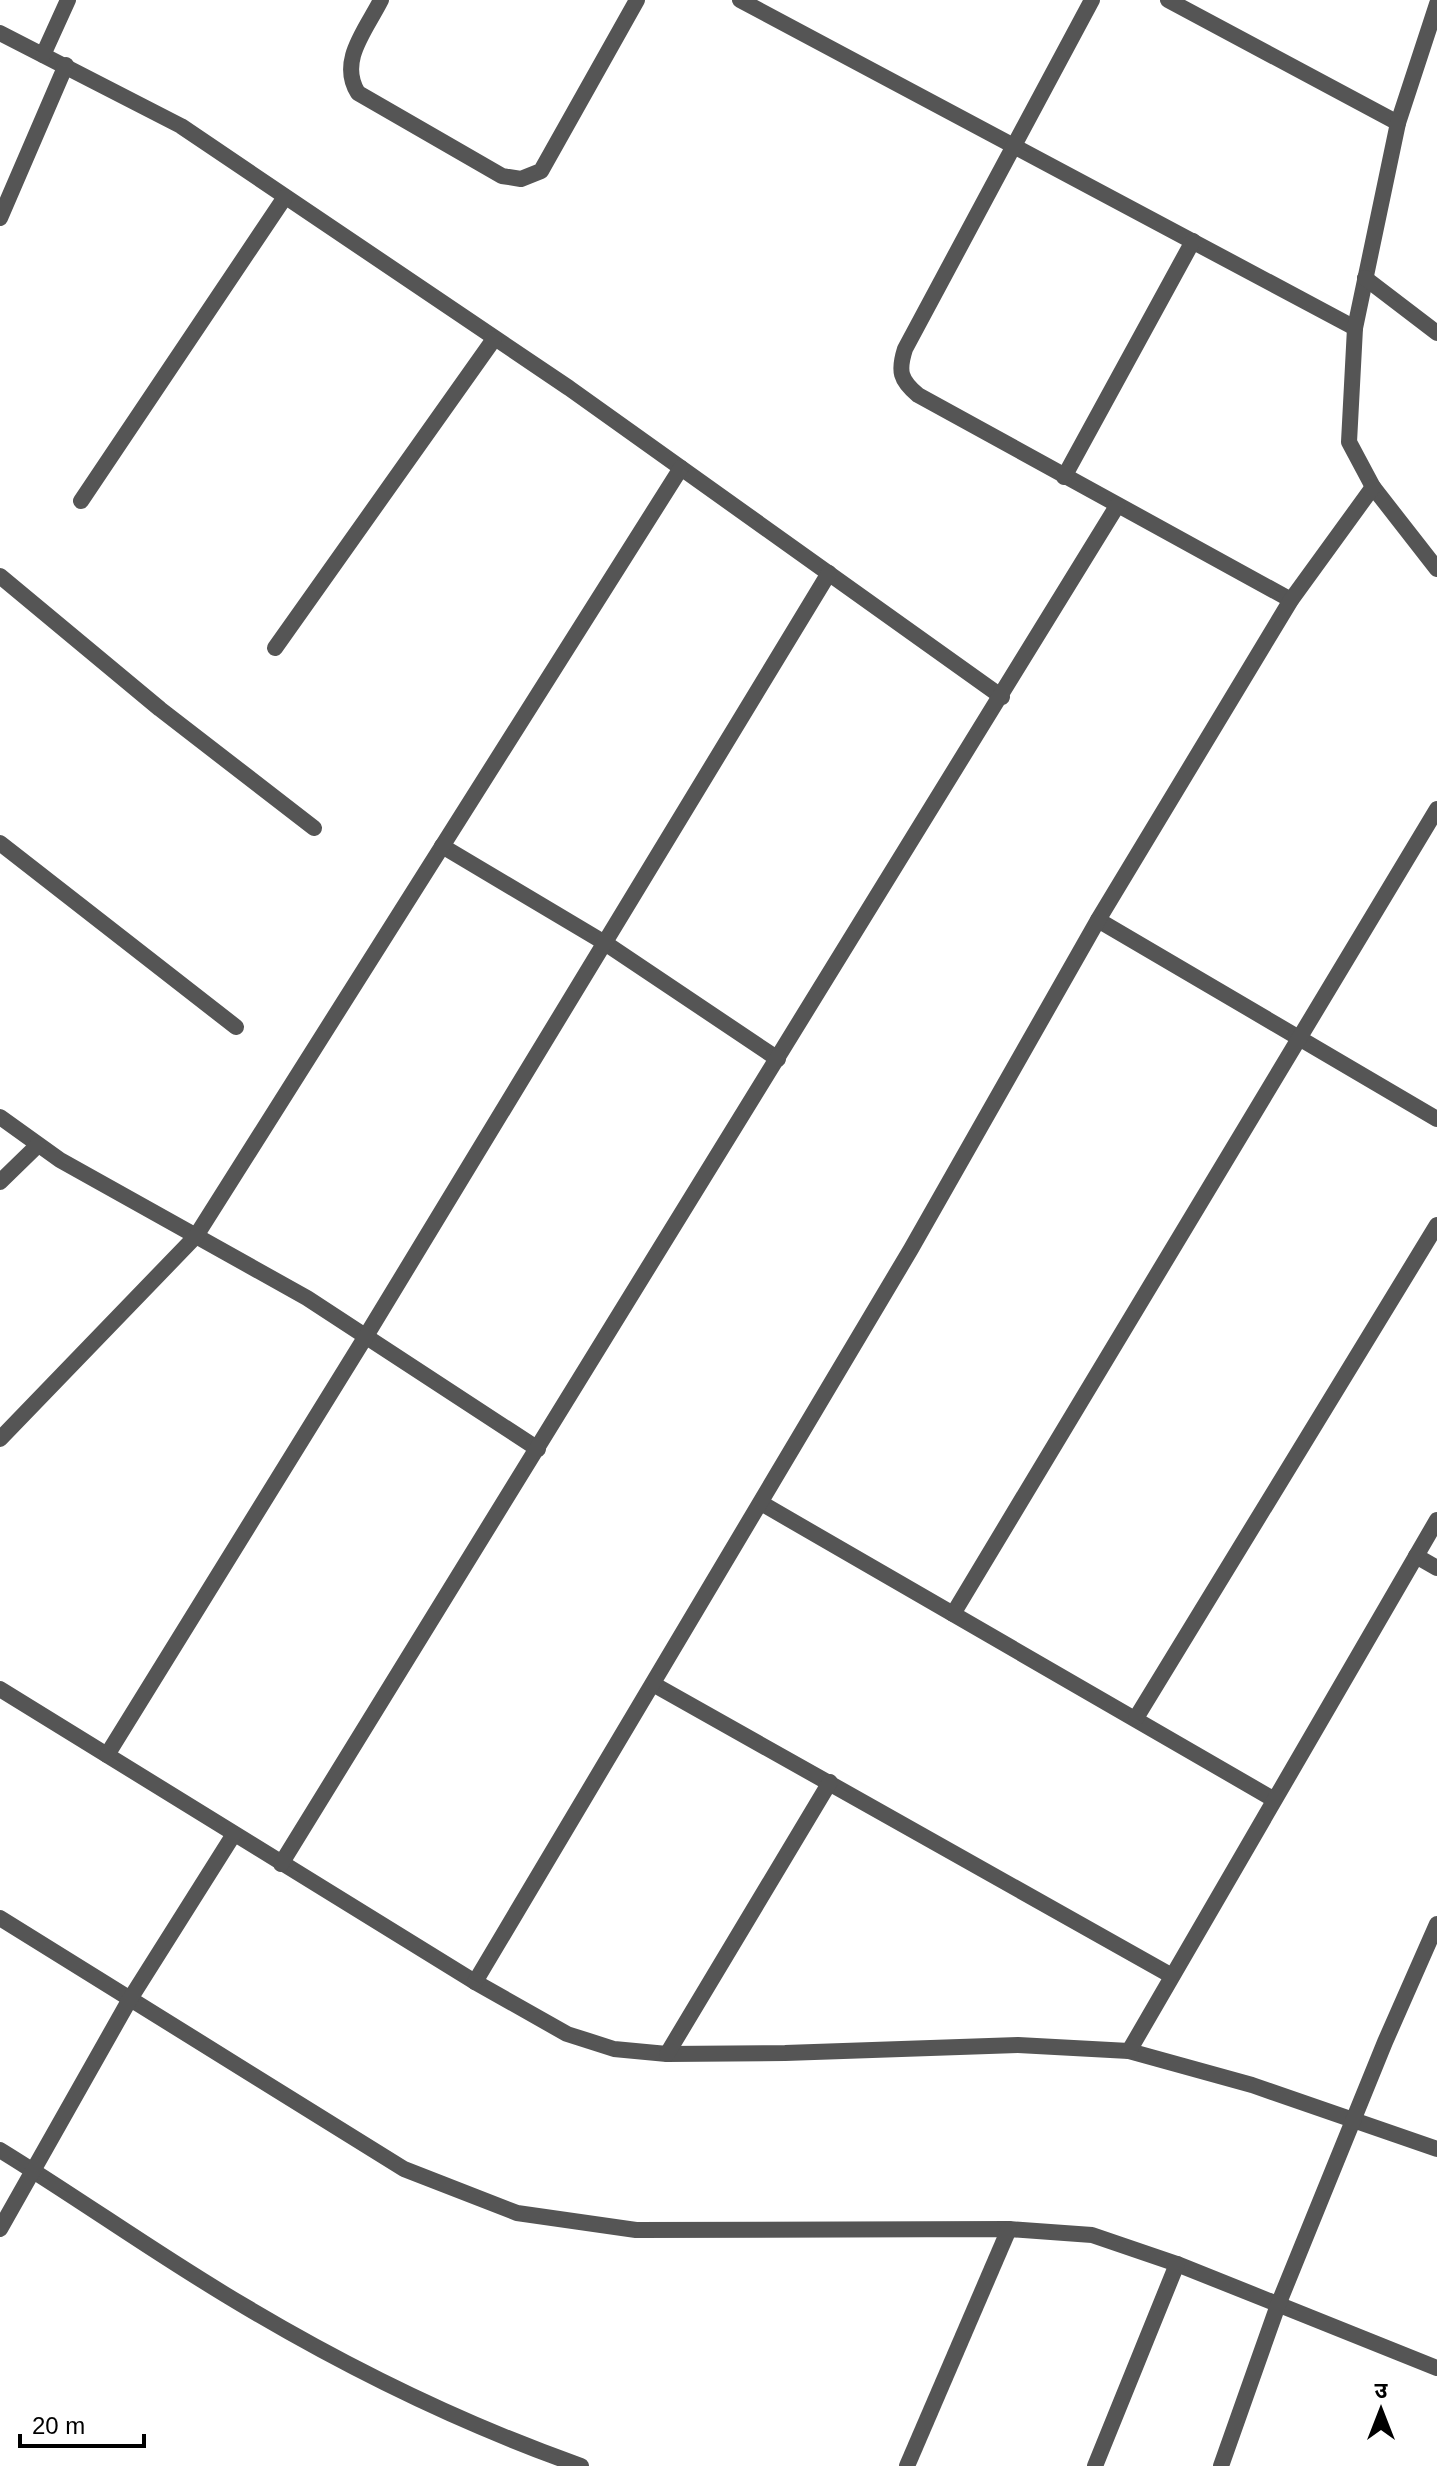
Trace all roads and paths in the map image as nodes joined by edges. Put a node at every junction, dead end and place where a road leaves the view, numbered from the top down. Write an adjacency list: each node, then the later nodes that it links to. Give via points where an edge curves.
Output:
1 (68, 0): 9 (street)
2 (381, 0): 3 (street, via 349,62 350,80 358,93 502,176 521,179 541,171)
3 (637, 0)
4 (740, 0): 12 (street)
5 (1092, 0): 12 (street)
6 (1168, 0): 11 (street)
7 (1437, 4): 11 (street)
8 (0, 33): 9 (street)
9 (43, 55): 10 (street)
10 (66, 65): 13 (street, via 181,126); 14 (street)
11 (1398, 123): 16 (street)
12 (1013, 145): 15 (street); 21 (street, via 899,367 903,382 918,395)
13 (285, 197): 19 (street); 23 (street)
14 (0, 218)
15 (1193, 241): 17 (street); 21 (street)
16 (1365, 278): 17 (street); 18 (street)
17 (1355, 328): 22 (street, via 1349,442)
18 (1437, 333)
19 (494, 339): 20 (street); 29 (street)
20 (681, 468): 26 (street); 34 (street)
21 (1064, 477): 24 (street)
22 (1373, 487): 25 (street); 28 (street)
23 (81, 501)
24 (1117, 506): 28 (street); 30 (street)
25 (1437, 569)
26 (829, 573): 30 (street); 36 (street)
27 (0, 576): 32 (street)
28 (1291, 600): 35 (street)
29 (275, 648)
30 (1002, 697): 39 (street)
31 (1437, 809): 38 (street)
32 (314, 828)
33 (0, 843): 37 (street)
34 (442, 846): 36 (street); 45 (street)
35 (1098, 920): 38 (street); 49 (street)
36 (605, 943): 39 (street); 46 (street)
37 (236, 1027)
38 (1298, 1040): 41 (street); 53 (street)
39 (778, 1059): 48 (street)
40 (0, 1117): 42 (street)
41 (1437, 1119)
42 (38, 1145): 43 (street); 45 (street)
43 (0, 1182)
44 (1437, 1225): 56 (street)
45 (196, 1236): 46 (street); 47 (street)
46 (366, 1336): 48 (street); 57 (street)
47 (0, 1439)
48 (538, 1449): 61 (street)
49 (761, 1503): 53 (street); 54 (street)
50 (1437, 1520): 51 (street)
51 (1416, 1556): 52 (street); 59 (street)
52 (1437, 1568)
53 (953, 1614): 56 (street)
54 (653, 1684): 58 (street); 65 (street)
55 (0, 1689): 57 (street)
56 (1136, 1718): 59 (street)
57 (107, 1755): 60 (street)
58 (830, 1782): 64 (street); 68 (street)
59 (1273, 1799): 64 (street)
60 (234, 1834): 61 (street); 66 (street)
61 (281, 1864): 65 (street)
62 (0, 1918): 66 (street)
63 (1437, 1924): 69 (street)
64 (1172, 1976): 67 (street)
65 (475, 1982): 68 (street, via 567,2034 614,2049)
66 (130, 1999): 72 (street); 74 (street, via 404,2169 517,2213 636,2230)
67 (1129, 2051): 68 (street, via 1018,2045); 69 (street)
68 (667, 2054)
69 (1355, 2120): 70 (street); 76 (street)
70 (1437, 2149)
71 (0, 2150): 72 (street)
72 (32, 2169): 73 (street); 78 (street, via 246,2307 402,2391)
73 (0, 2229)
74 (1009, 2229): 75 (street, via 1092,2235); 79 (street)
75 (1177, 2264): 76 (street); 80 (street)
76 (1278, 2305): 77 (street); 81 (street)
77 (1437, 2368)
78 (581, 2466)
79 (907, 2466)
80 (1095, 2466)
81 (1221, 2466)

